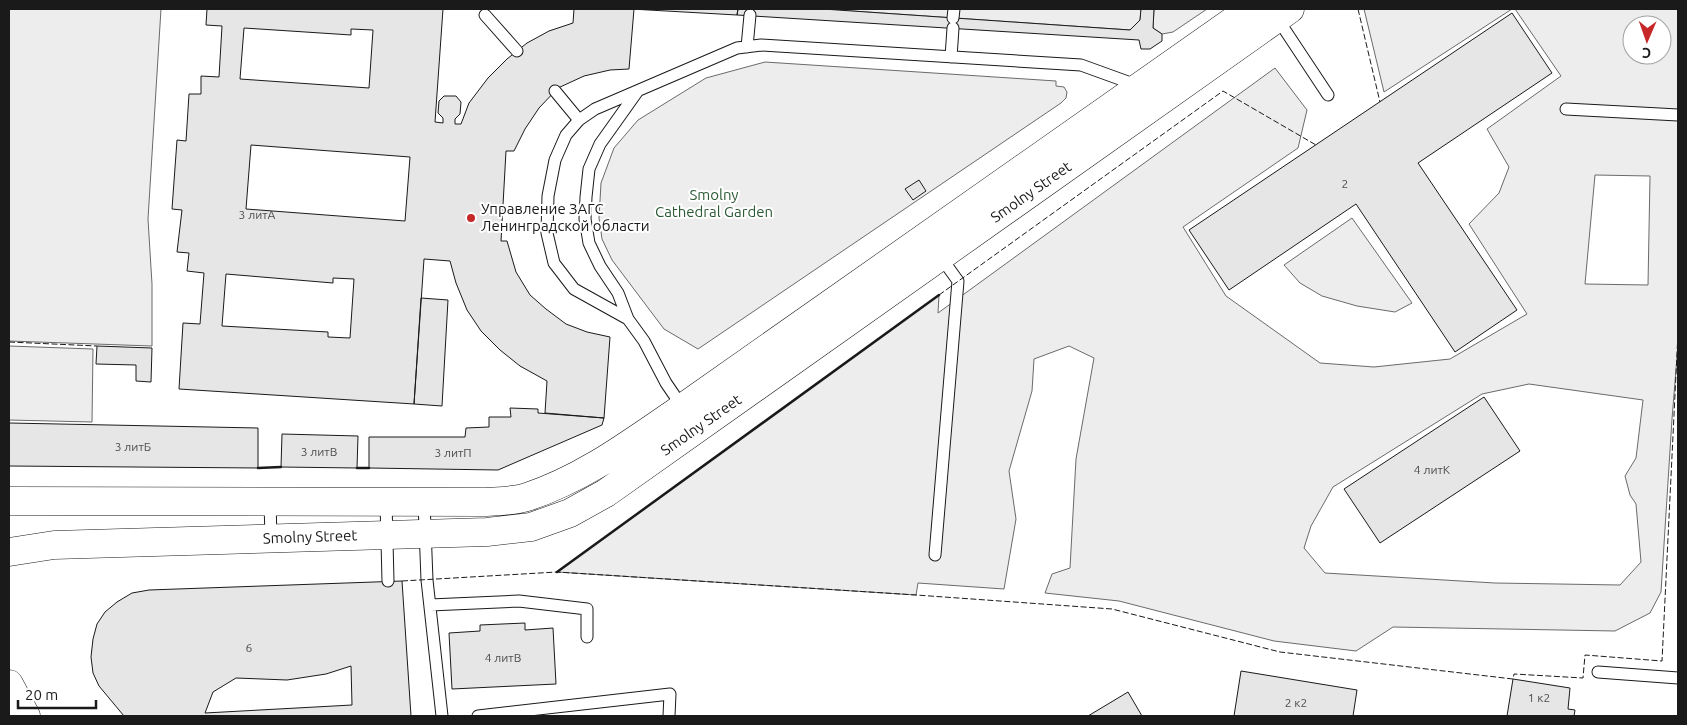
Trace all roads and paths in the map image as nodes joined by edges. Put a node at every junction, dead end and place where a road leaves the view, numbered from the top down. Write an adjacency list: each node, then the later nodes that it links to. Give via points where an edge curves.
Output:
1 (1250, 9): 9 (street, Smolny Street)
2 (1284, 14): 12 (lane); 16 (street, Smolny Street)
3 (485, 15): 7 (lane)
4 (750, 15): 6 (lane)
5 (953, 18): 8 (lane)
6 (748, 47): 8 (lane, via 761,45); 11 (lane, via 737,48)
7 (517, 51)
8 (950, 56): 9 (lane, via 1081,64)
9 (1140, 87): 16 (street, Smolny Street)
10 (555, 91): 15 (lane)
11 (638, 91): 15 (lane, via 595,109); 17 (lane, via 600,144 589,169 586,197 589,244 618,293)
12 (1328, 95)
13 (1566, 109): 14 (lane)
14 (1678, 114)
15 (579, 120): 17 (lane, via 566,135 555,160 548,196 547,233 554,263 574,289)
16 (932, 246): 18 (street, Smolny Street); 27 (lane, via 958,281)
17 (628, 319): 18 (lane)
18 (689, 418): 22 (street, Smolny Street, via 526,498); 23 (street, Smolny Street, via 606,493 570,513 530,526 487,532)
19 (9, 501): 20 (street, Smolny Street)
20 (270, 502): 21 (street, Smolny Street); 25 (lane)
21 (386, 502): 22 (street, Smolny Street); 24 (lane)
22 (424, 502): 23 (lane)
23 (426, 534): 24 (street, Smolny Street); 29 (lane)
24 (386, 535): 25 (street, Smolny Street); 28 (lane)
25 (271, 538): 26 (street, Smolny Street, via 54,545)
26 (9, 552)
27 (935, 555)
28 (388, 581)
29 (430, 605): 30 (lane, via 519,601 587,609); 35 (lane)
30 (587, 637)
31 (1598, 672): 32 (lane)
32 (1678, 678)
33 (9, 684): 34 (street)
34 (26, 716)
35 (442, 716)
36 (478, 716): 37 (lane, via 670,694)
37 (669, 716)

